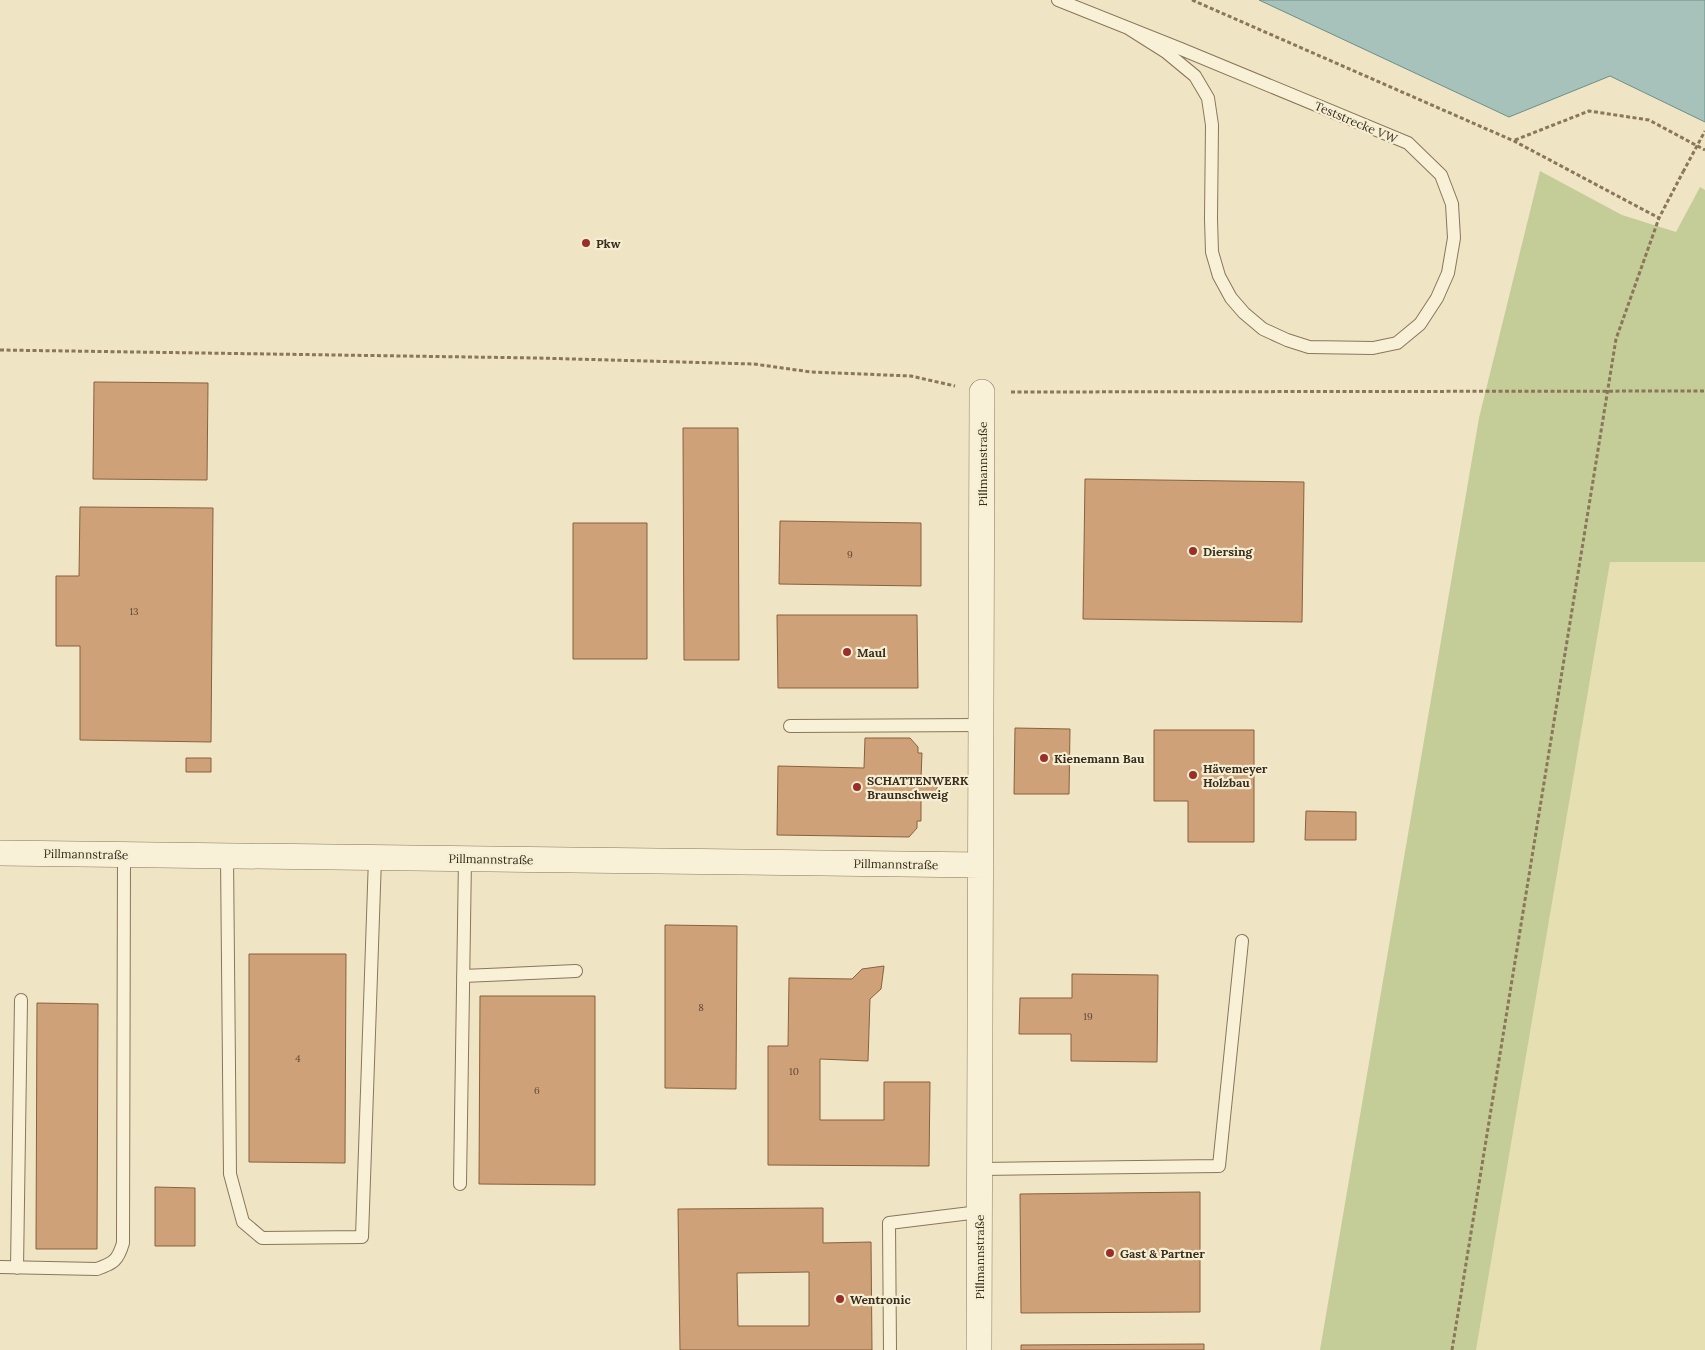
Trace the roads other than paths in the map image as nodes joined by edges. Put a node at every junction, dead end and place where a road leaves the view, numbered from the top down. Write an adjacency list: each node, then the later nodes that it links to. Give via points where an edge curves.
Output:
1 (1058, 0): 1 (lane, Teststrecke VW, via 1120,24 1408,143 1441,175 1452,204 1454,238 1448,272 1437,298 1420,324 1397,343 1373,348 1309,347 1263,329 1244,313 1219,276 1212,252 1212,125 1208,98 1194,76 1166,52 1128,28)
2 (982, 392): 3 (street, Pillmannstraße)
3 (981, 725): 4 (lane); 10 (street, Pillmannstraße)
4 (790, 726)
5 (0, 853): 6 (street, Pillmannstraße)
6 (124, 855): 7 (street, Pillmannstraße); 19 (lane, via 123,1243 112,1264 97,1269)
7 (228, 856): 8 (street, Pillmannstraße); 8 (lane, via 230,1174 244,1222 262,1238 362,1237)
8 (375, 858): 9 (street, Pillmannstraße)
9 (464, 859): 10 (street, Pillmannstraße); 13 (lane)
10 (981, 865): 15 (street, Pillmannstraße)
11 (1242, 941): 15 (lane, via 1219,1166)
12 (576, 971): 13 (lane)
13 (463, 976): 16 (lane)
14 (21, 1000): 19 (lane)
15 (980, 1169): 17 (street, Pillmannstraße)
16 (460, 1184)
17 (979, 1212): 20 (lane, via 890,1222); 21 (street, Pillmannstraße)
18 (0, 1267): 19 (lane)
19 (18, 1268)
20 (890, 1350)
21 (979, 1350)

